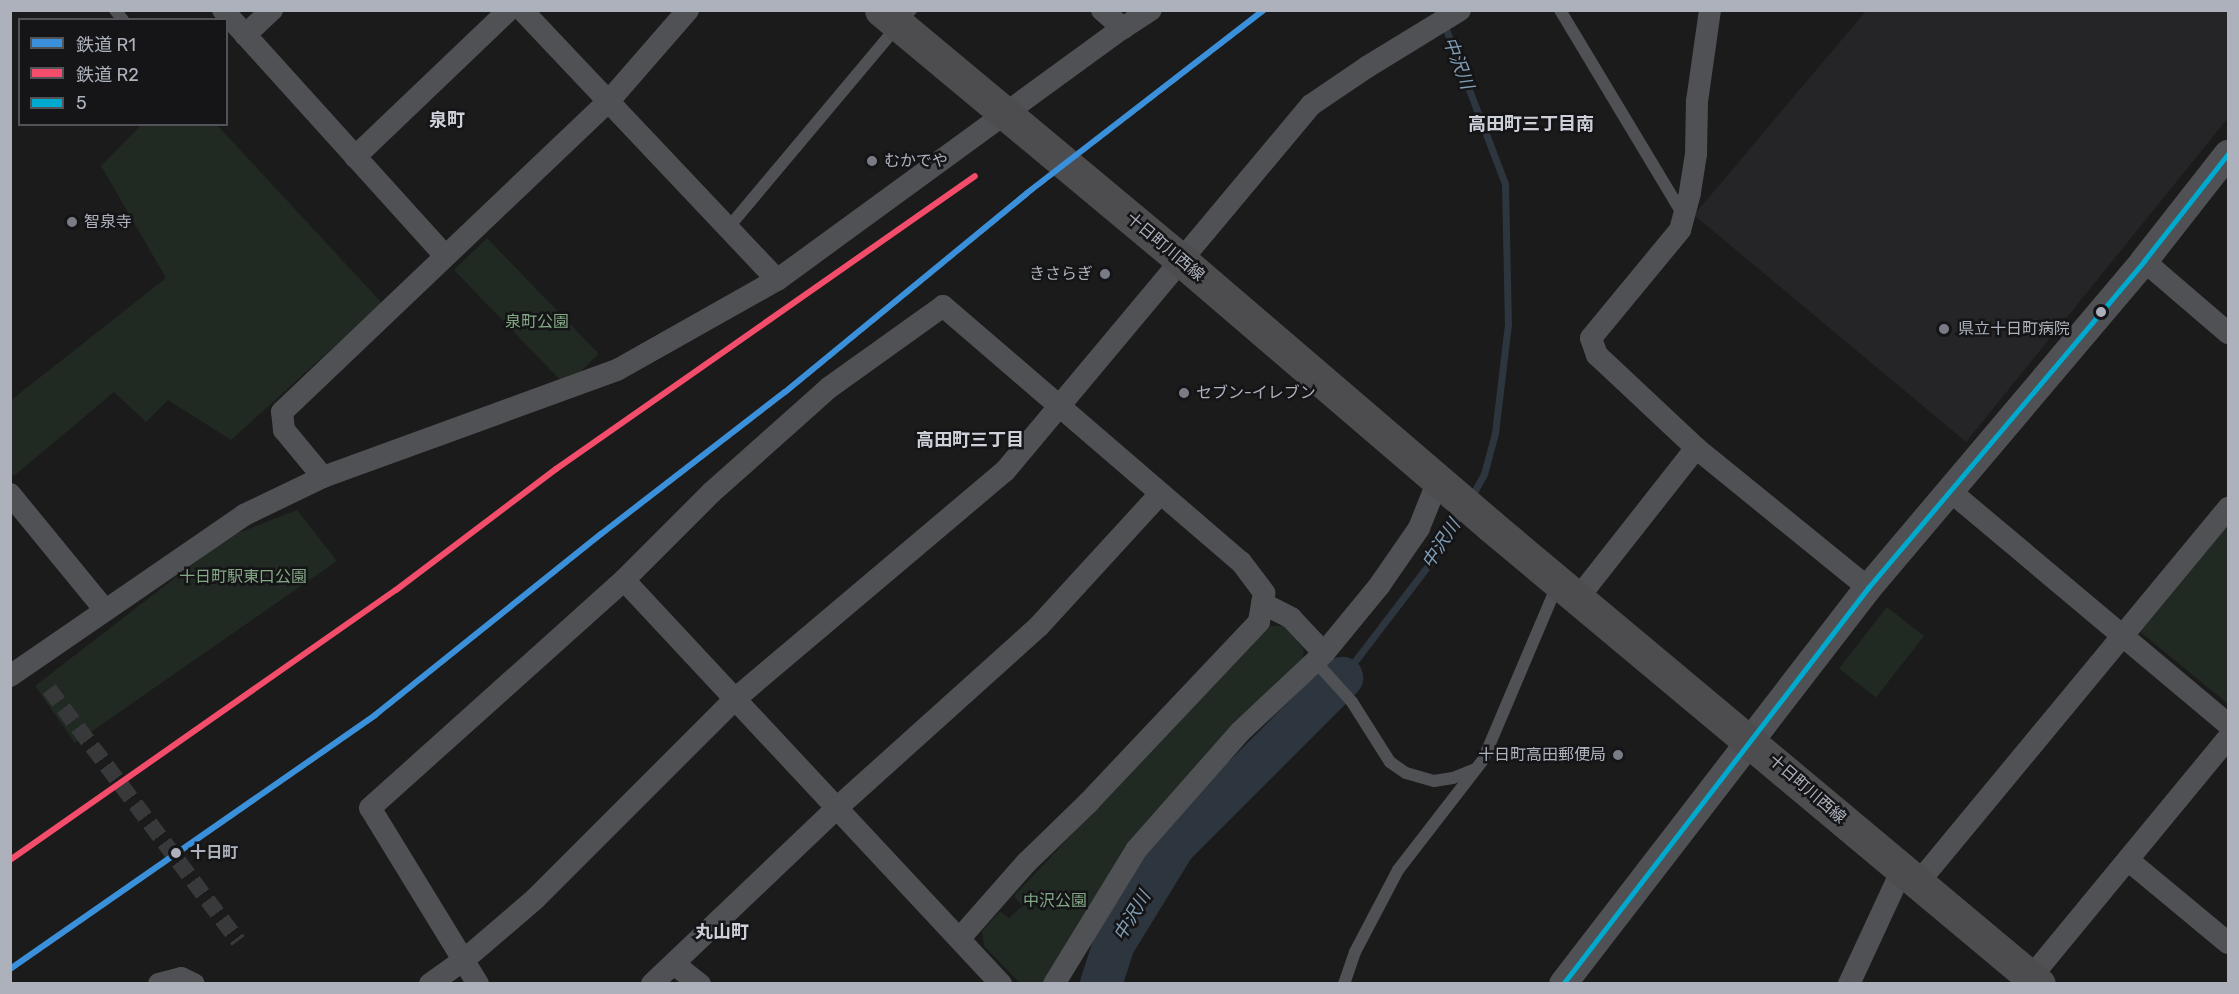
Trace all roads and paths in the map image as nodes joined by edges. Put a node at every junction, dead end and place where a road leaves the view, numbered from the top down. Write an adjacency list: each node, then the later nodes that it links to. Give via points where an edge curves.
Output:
1 (223, 10): 13 (street)
2 (272, 10): 13 (street)
3 (509, 10): 17 (street)
4 (522, 10): 14 (street)
5 (688, 10): 14 (street)
6 (1102, 10): 12 (street)
7 (1151, 10): 12 (street)
8 (1460, 10): 21 (street, via 1311,105)
9 (1560, 10): 18 (lane)
10 (1710, 10): 18 (street, via 1697,101 1696,154)
11 (897, 15): 15 (main road, 十日町川西線); 19 (lane)
12 (1123, 28): 15 (street)
13 (245, 35): 17 (street)
14 (608, 102): 19 (street); 20 (street)
15 (1004, 114): 21 (main road, 十日町川西線); 23 (street)
16 (2229, 154): 22 (street)
17 (355, 156): 20 (street)
18 (1684, 216): 26 (street, via 1680,230 1592,338 1597,355)
19 (728, 228): 23 (street)
20 (445, 256): 27 (street, via 282,412 284,430)
21 (1182, 261): 25 (street); 28 (main road, 十日町川西線)
22 (2144, 261): 24 (street); 29 (street)
23 (777, 280): 27 (street, via 617,370)
24 (2229, 333)
25 (1060, 405): 30 (street); 33 (street, via 943,306 830,387 712,492); 41 (street, via 1005,471)
26 (1696, 448): 34 (street); 35 (street)
27 (323, 477): 37 (street, via 244,515)
28 (1443, 482): 35 (main road, 十日町川西線); 39 (street, via 1419,528 1379,586)
29 (1950, 491): 34 (street); 38 (street)
30 (1161, 493): 36 (street, via 1241,562 1264,593); 46 (street, via 1040,626)
31 (10, 494): 37 (street)
32 (2229, 508): 38 (street)
33 (624, 580): 41 (street); 51 (street, via 370,808)
34 (1868, 588): 44 (street)
35 (1568, 590): 44 (main road, 十日町川西線); 45 (lane)
36 (1262, 603): 39 (street, via 1291,618); 49 (street, via 1259,622 1027,862)
37 (105, 610): 40 (street)
38 (2123, 635): 42 (street); 48 (street)
39 (1319, 657): 45 (lane, via 1390,762 1434,781); 61 (street, via 1240,732 1136,850)
40 (10, 676)
41 (735, 699): 46 (street); 51 (street, via 535,899)
42 (2229, 724)
43 (2229, 738): 47 (street)
44 (1749, 739): 48 (main road, 十日町川西線); 63 (street)
45 (1476, 769): 62 (lane, via 1398,870 1355,952)
46 (838, 807): 49 (street); 52 (street)
47 (2128, 860): 50 (street); 53 (street)
48 (1910, 877): 53 (main road, 十日町川西線); 64 (street)
49 (960, 938): 60 (street)
50 (2229, 943)
51 (465, 959): 56 (street); 57 (street)
52 (674, 964): 58 (street); 59 (street)
53 (2035, 980)
54 (159, 984): 55 (street, via 181,978)
55 (194, 984)
56 (430, 984)
57 (478, 984)
58 (652, 984)
59 (700, 984)
60 (1001, 984)
61 (1054, 984)
62 (1344, 984)
63 (1563, 984)
64 (1849, 984)

